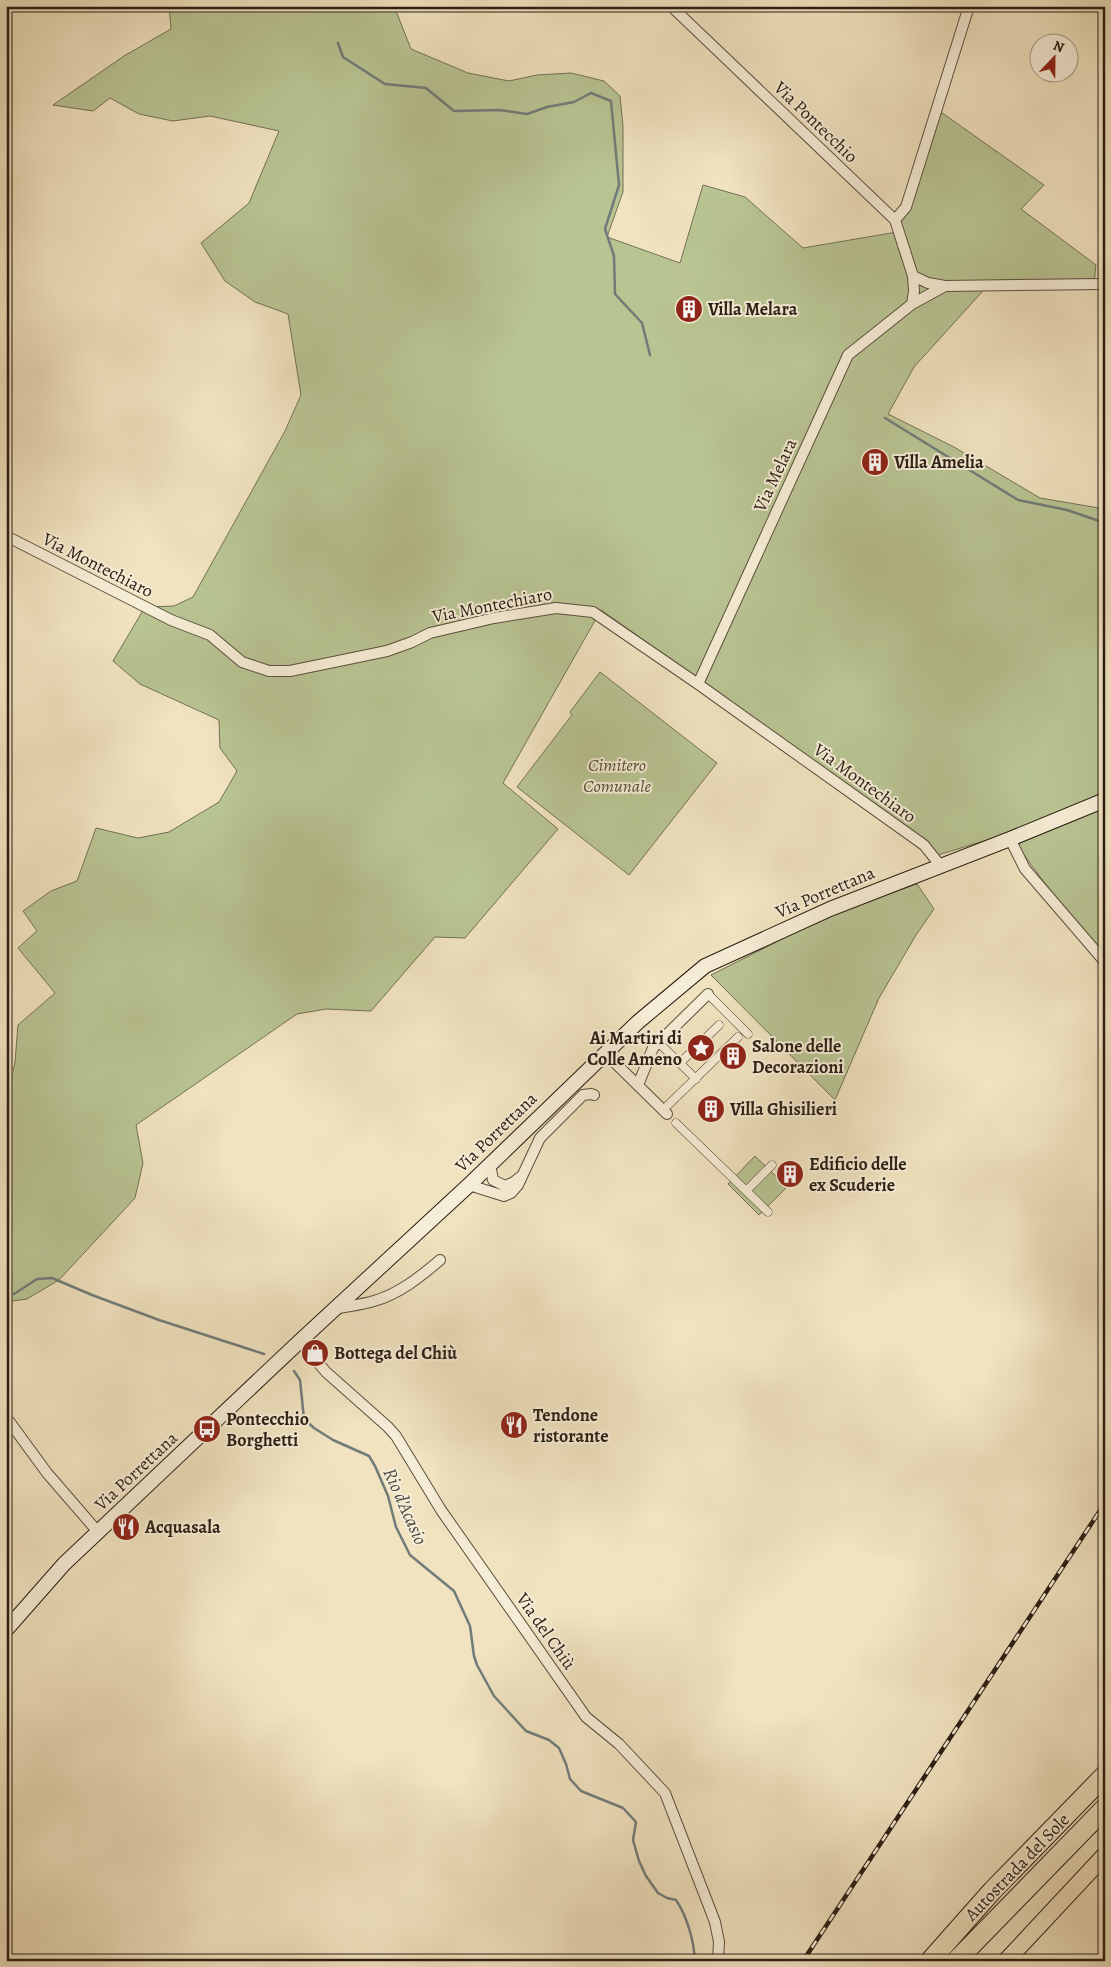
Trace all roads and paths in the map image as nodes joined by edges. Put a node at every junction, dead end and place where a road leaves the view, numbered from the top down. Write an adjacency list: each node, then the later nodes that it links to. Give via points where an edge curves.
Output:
1 (671, 6): 3 (street, Via Pontecchio)
2 (969, 6): 3 (street, via 906,207)
3 (895, 220): 4 (street, Via Pontecchio)
4 (913, 276): 6 (street); 7 (street, Via Pontecchio)
5 (1105, 284): 6 (street)
6 (945, 286): 7 (street, Via Melara)
7 (912, 304): 9 (street, Via Melara, via 848,355)
8 (6, 536): 9 (street, Via Montechiaro, via 172,620 210,635 242,662 269,671 290,670 387,651 430,633 556,608 593,612)
9 (698, 684): 12 (street, Via Montechiaro, via 924,845)
10 (1105, 800): 11 (main road, Via Porrettana)
11 (1010, 839): 12 (main road, Via Porrettana); 13 (street, via 1024,869)
12 (940, 865): 17 (main road, Via Porrettana, via 830,909 705,966)
13 (1105, 962)
14 (708, 994): 16 (street); 19 (street, via 743,1034)
15 (719, 1025): 18 (street)
16 (659, 1043): 18 (street); 20 (street, via 653,1048)
17 (605, 1053): 20 (street); 26 (main road, Via Porrettana)
18 (680, 1063): 19 (street)
19 (696, 1078): 22 (street)
20 (638, 1085): 22 (street)
21 (594, 1095): 25 (street, via 583,1095 540,1138)
22 (665, 1112)
23 (676, 1123): 28 (street)
24 (772, 1165): 28 (street)
25 (525, 1170): 26 (street, via 514,1182 504,1186); 27 (street, via 518,1185 504,1196)
26 (488, 1172): 27 (main road, Via Porrettana)
27 (469, 1185): 31 (main road, Via Porrettana)
28 (746, 1191): 29 (street)
29 (768, 1212)
30 (440, 1260): 31 (street, via 386,1296)
31 (334, 1309): 32 (main road, Via Porrettana)
32 (300, 1341): 34 (main road, Via Porrettana); 39 (street, Via del Chiù, via 326,1372 396,1436 441,1510 586,1717 620,1744 665,1793 716,1922)
33 (6, 1417): 34 (street, via 47,1473)
34 (98, 1532): 35 (main road, Via Porrettana, via 64,1564)
35 (6, 1630)
36 (1105, 1775): 40 (highway, Autostrada del Sole, via 992,1891)
37 (1105, 1808): 41 (highway, Autostrada del Sole)
38 (1105, 1855): 42 (highway)
39 (718, 1961)
40 (930, 1961)
41 (956, 1961)
42 (1006, 1961)

